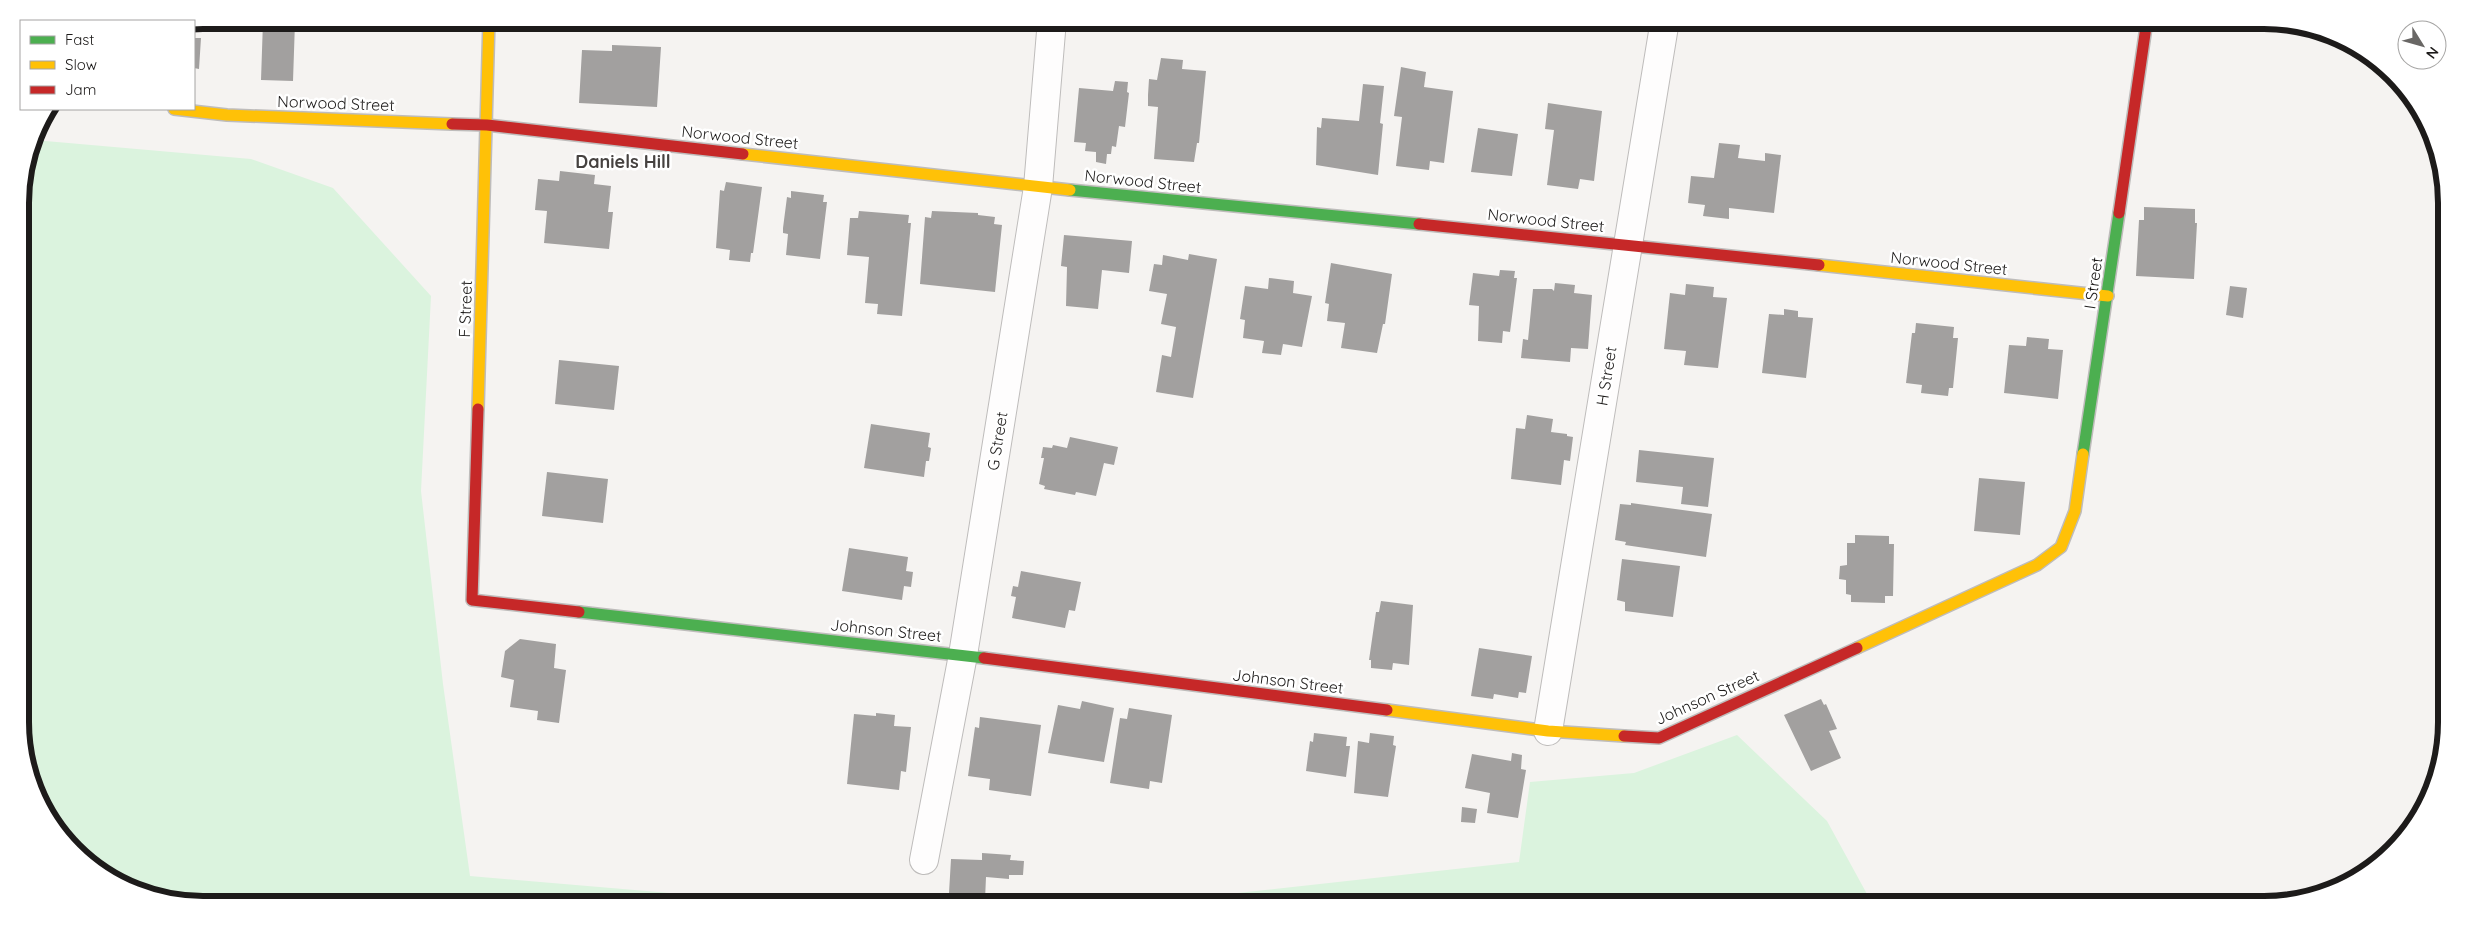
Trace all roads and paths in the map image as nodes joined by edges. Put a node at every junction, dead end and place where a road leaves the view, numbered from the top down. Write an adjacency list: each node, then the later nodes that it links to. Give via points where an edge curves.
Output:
1 (489, 29): 6 (street, F Street)
2 (1051, 29): 7 (street, G Street)
3 (1664, 29): 8 (street, H Street)
4 (2146, 29): 9 (street, I Street)
5 (183, 110): 6 (street, Norwood Street, via 227,115)
6 (487, 126): 7 (street, Norwood Street); 11 (street, F Street)
7 (1038, 187): 8 (street, Norwood Street); 12 (street, G Street)
8 (1628, 244): 9 (street, Norwood Street); 13 (street, H Street)
9 (2108, 296): 10 (street, I Street, via 2075,512)
10 (2061, 547): 13 (street, Johnson Street, via 2037,565 1658,738)
11 (472, 600): 12 (street, Johnson Street)
12 (962, 655): 13 (street, Johnson Street); 14 (street, G Street)
13 (1548, 731)
14 (924, 860)

